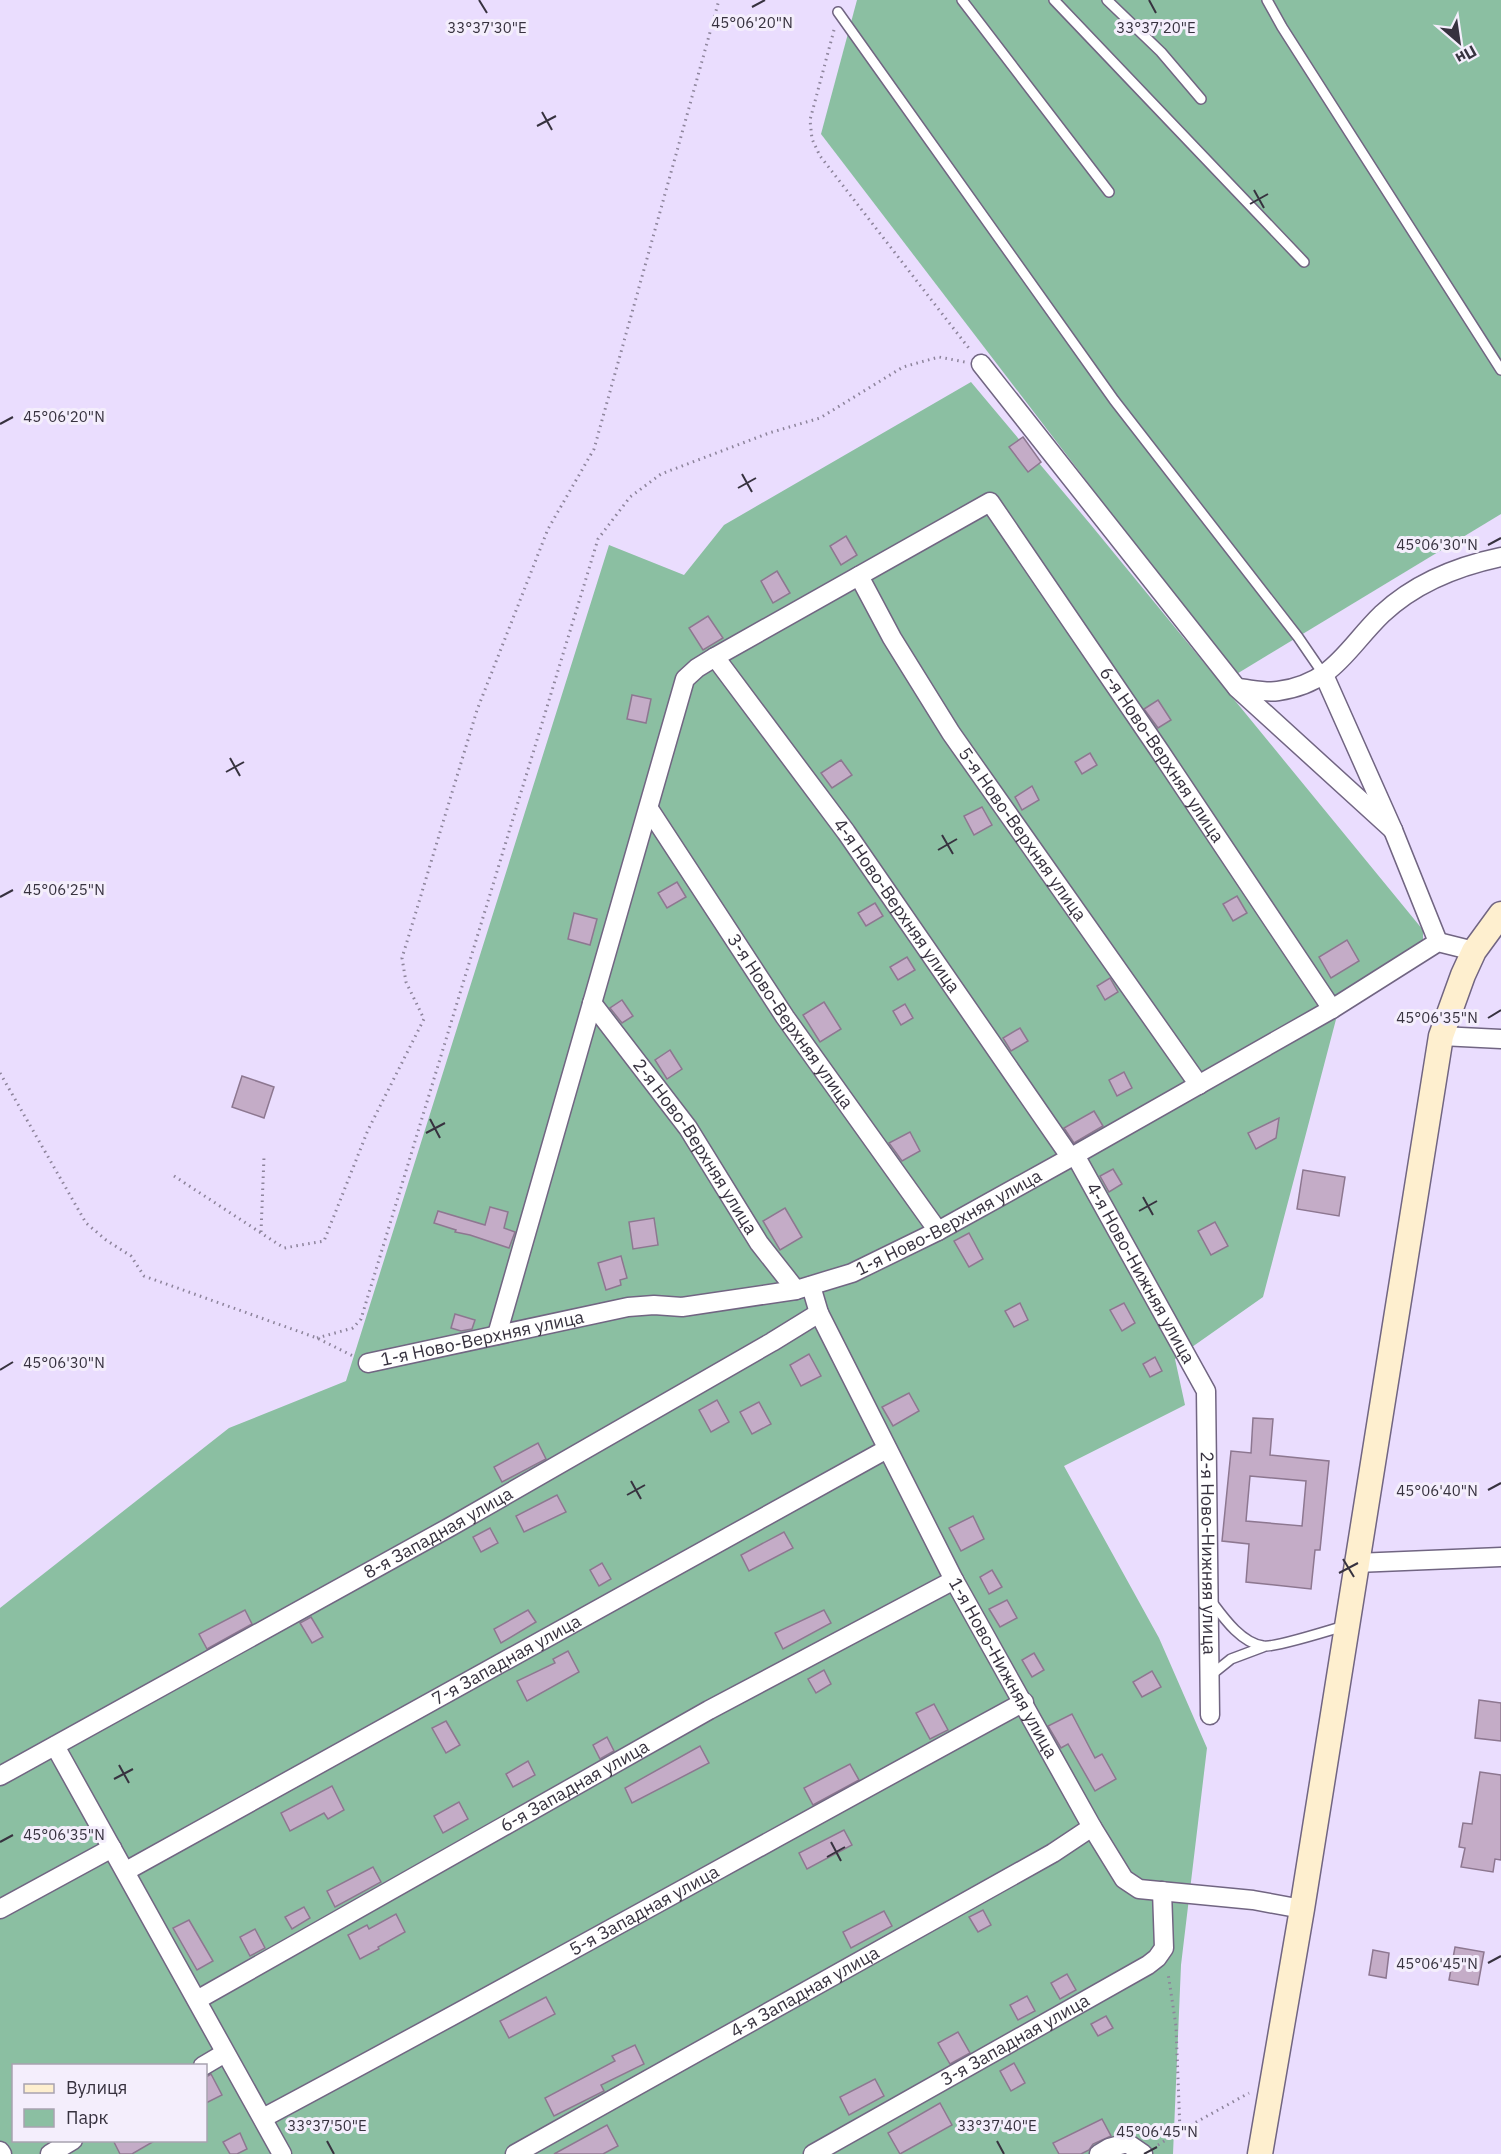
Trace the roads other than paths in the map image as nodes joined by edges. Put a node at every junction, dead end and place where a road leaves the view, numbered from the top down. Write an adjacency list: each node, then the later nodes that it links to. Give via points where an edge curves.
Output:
1 (962, 0): 7 (lane)
2 (1054, 0): 8 (lane)
3 (1107, 0): 6 (lane, via 1161,52)
4 (1267, 0): 10 (lane)
5 (838, 12): 14 (lane, via 1114,400)
6 (1201, 99)
7 (1109, 192)
8 (1304, 262)
9 (981, 364): 15 (street)
10 (1501, 370)
11 (1501, 557): 14 (street, via 1474,562 1426,582 1383,613)
12 (859, 576): 13 (street); 22 (street, 6-я Ново-Верхняя улица, via 990,502); 25 (street, 5-я Ново-Верхняя улица, via 951,733)
13 (716, 657): 16 (street, via 685,679); 26 (street, 4-я Ново-Верхняя улица, via 846,832)
14 (1324, 675): 15 (street, via 1304,685 1276,691); 17 (street)
15 (1237, 688): 17 (street)
16 (649, 809): 21 (street); 27 (street, 3-я Ново-Верхняя улица, via 785,1017)
17 (1393, 830): 19 (street)
18 (1501, 914): 20 (main road)
19 (1438, 942): 20 (street); 22 (street, 1-я Ново-Верхняя улица)
20 (1474, 951): 23 (main road)
21 (592, 1003): 28 (street, 2-я Ново-Верхняя улица, via 688,1128 759,1243); 30 (street)
22 (1332, 1009): 25 (street, 1-я Ново-Верхняя улица)
23 (1441, 1036): 24 (street); 35 (main road)
24 (1501, 1038)
25 (1198, 1085): 26 (street, 1-я Ново-Верхняя улица)
26 (1073, 1156): 27 (street, 1-я Ново-Верхняя улица); 32 (street, 4-я Ново-Нижняя улица)
27 (938, 1231): 28 (street, 1-я Ново-Верхняя улица, via 852,1273)
28 (804, 1288): 29 (street, 1-я Ново-Нижняя улица); 30 (street, 1-я Ново-Верхняя улица, via 682,1307 628,1307)
29 (819, 1313): 33 (street, 1-я Ново-Нижняя улица); 43 (street, 8-я Западная улица, via 450,1527)
30 (497, 1335): 31 (street, 1-я Ново-Верхняя улица)
31 (369, 1363)
32 (1206, 1391): 37 (street, 2-я Ново-Нижняя улица)
33 (887, 1449): 36 (street, 1-я Ново-Нижняя улица); 47 (street, 7-я Западная улица)
34 (1501, 1557): 35 (street)
35 (1356, 1563): 38 (main road)
36 (954, 1580): 41 (street, 1-я Ново-Нижняя улица); 51 (street, 6-я Западная улица, via 709,1710)
37 (1208, 1598): 39 (lane, via 1247,1639); 40 (street, 2-я Ново-Нижняя улица)
38 (1346, 1626): 39 (lane); 50 (main road)
39 (1263, 1647): 40 (lane, via 1231,1659)
40 (1209, 1677): 42 (street, 2-я Ново-Нижняя улица)
41 (1023, 1702): 45 (street, 1-я Ново-Нижняя улица); 54 (street, 5-я Западная улица)
42 (1210, 1714)
43 (55, 1746): 44 (street, 8-я Западная улица); 46 (street)
44 (0, 1776)
45 (1092, 1827): 48 (street, 1-я Ново-Нижняя улица, via 1124,1879 1139,1889); 58 (street, 4-я Западная улица, via 1053,1853)
46 (112, 1848): 47 (street); 49 (street)
47 (126, 1871): 51 (street)
48 (1162, 1891): 50 (street, 1-я Ново-Нижняя улица); 59 (street, 3-я Западная улица, via 1164,1948 1148,1965)
49 (0, 1909)
50 (1302, 1909): 62 (main road)
51 (196, 2000): 52 (street)
52 (225, 2053): 53 (street); 54 (street)
53 (206, 2064)
54 (263, 2118): 57 (street)
55 (70, 2142): 56 (street)
56 (50, 2154)
57 (282, 2154)
58 (515, 2154)
59 (813, 2154)
60 (1099, 2154): 61 (street, via 1127,2143)
61 (1143, 2154)
62 (1260, 2154)

